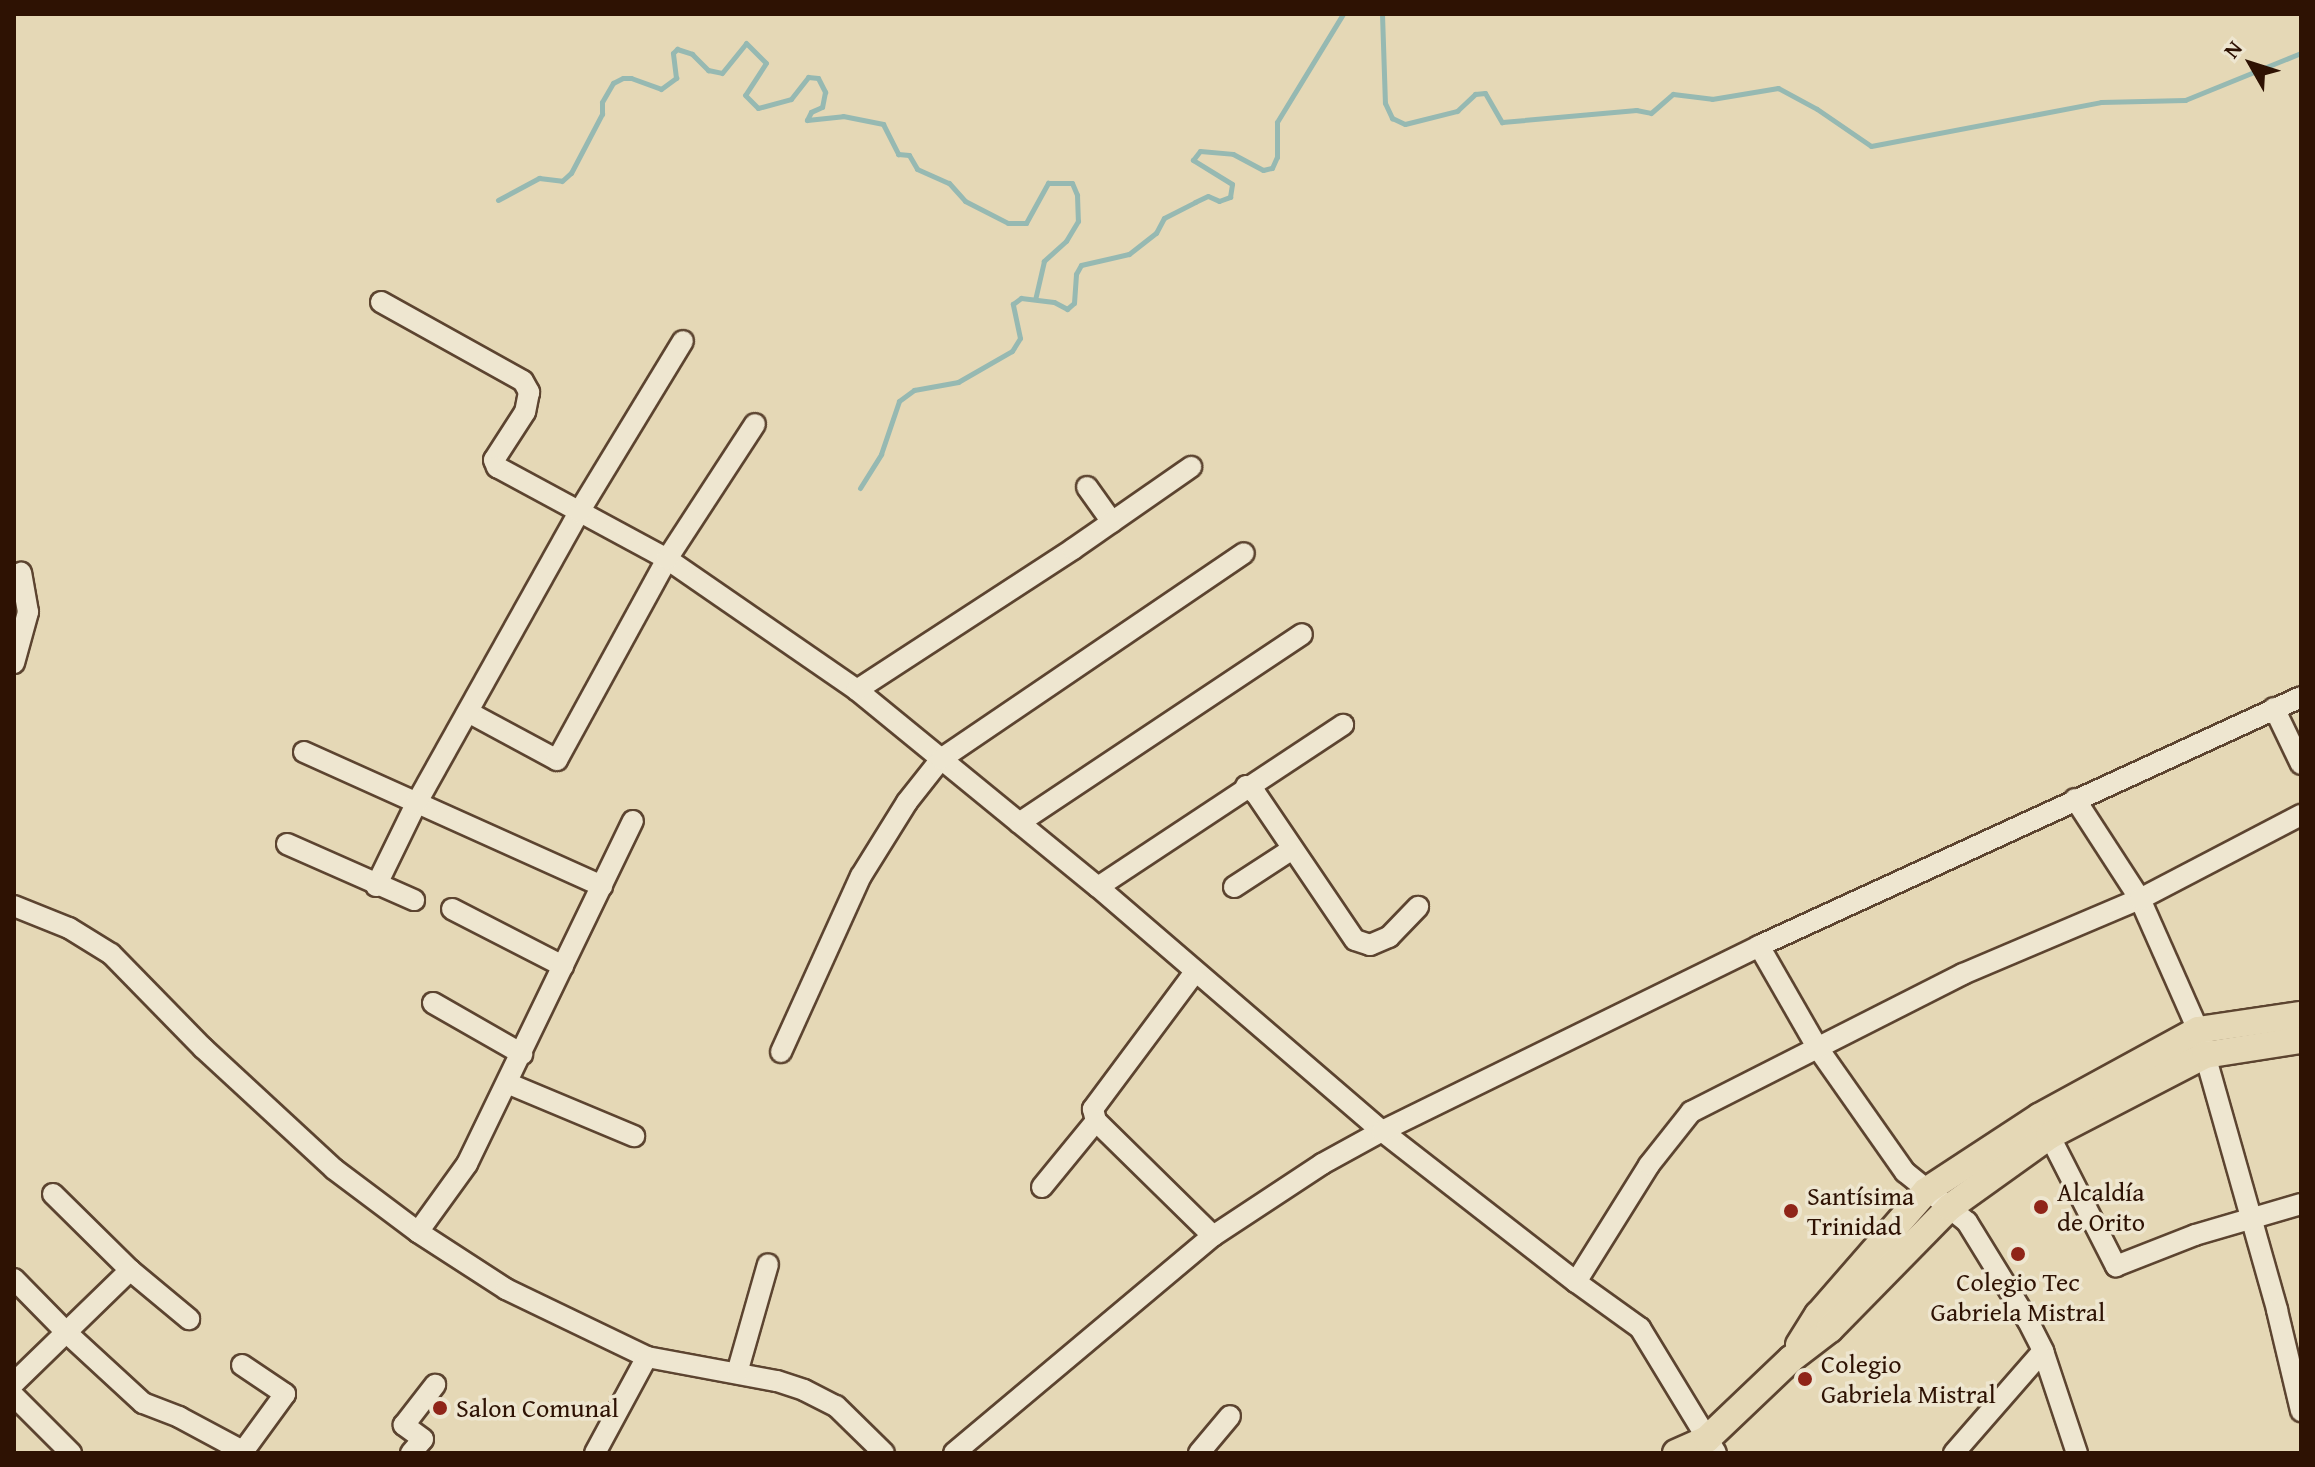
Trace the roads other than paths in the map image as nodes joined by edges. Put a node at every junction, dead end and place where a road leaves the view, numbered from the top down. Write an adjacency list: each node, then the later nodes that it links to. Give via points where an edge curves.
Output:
1 (381, 302): 6 (street, via 523,381 529,392 525,412 494,460 497,467)
2 (683, 341): 6 (street)
3 (755, 424): 9 (street)
4 (1191, 467): 7 (street)
5 (1087, 487): 7 (street)
6 (579, 512): 9 (street); 16 (street)
7 (1112, 522): 13 (street)
8 (1244, 553): 19 (street)
9 (667, 559): 13 (street); 16 (street, via 557,760)
10 (21, 573): 12 (street, via 28,612)
11 (1302, 634): 26 (street)
12 (14, 663)
13 (857, 690): 19 (street)
14 (2301, 697): 15 (street)
15 (2274, 708): 20 (street); 22 (street)
16 (468, 712): 23 (street)
17 (1343, 725): 21 (street)
18 (304, 752): 23 (street)
19 (941, 759): 26 (street); 46 (street, via 861,876)
20 (2301, 764)
21 (1246, 786): 28 (street); 31 (street)
22 (2075, 799): 33 (street); 38 (street)
23 (416, 804): 29 (street); 30 (street)
24 (2301, 815): 33 (street)
25 (633, 821): 30 (street)
26 (1019, 823): 31 (street)
27 (287, 844): 29 (street)
28 (1291, 850): 32 (street); 36 (street, via 1355,940 1370,945 1389,937)
29 (376, 886): 34 (street)
30 (602, 886): 39 (street)
31 (1098, 887): 40 (street)
32 (1234, 887)
33 (2140, 899): 44 (street); 45 (street, via 1963,974)
34 (414, 900)
35 (14, 906): 59 (street, via 69,928 111,954 334,1169)
36 (1418, 907)
37 (452, 909): 39 (street)
38 (1759, 946): 45 (street); 51 (street)
39 (563, 966): 47 (street)
40 (1195, 972): 49 (street, via 1093,1109); 51 (street)
41 (433, 1003): 47 (street)
42 (2301, 1015): 44 (main road)
43 (2301, 1040): 44 (main road)
44 (2201, 1042): 50 (main road); 58 (street)
45 (1817, 1047): 54 (street, via 1905,1172); 64 (street, via 1691,1112 1649,1165)
46 (781, 1052)
47 (522, 1054): 48 (street)
48 (507, 1083): 52 (street); 59 (street, via 467,1164)
49 (1096, 1121): 53 (street); 60 (street)
50 (2044, 1126): 54 (main road); 57 (main road); 58 (street, via 2116,1266 2195,1235)
51 (1382, 1131): 60 (street); 64 (street)
52 (634, 1136)
53 (1042, 1187)
54 (1926, 1191): 57 (street); 69 (main road, via 1818,1315)
55 (53, 1194): 62 (street)
56 (2301, 1204): 58 (street)
57 (1950, 1207): 67 (street, via 1967,1222); 69 (main road, via 1830,1329)
58 (2250, 1221): 75 (street)
59 (418, 1232): 68 (street, via 506,1289)
60 (1213, 1236): 83 (street)
61 (768, 1264): 71 (street)
62 (130, 1270): 65 (street); 66 (street)
63 (14, 1279): 66 (street)
64 (1576, 1282): 77 (street, via 1640,1328)
65 (189, 1319)
66 (68, 1334): 72 (street); 78 (street, via 143,1403)
67 (2043, 1351): 86 (street); 87 (street)
68 (647, 1357): 71 (street); 81 (street)
69 (1791, 1359): 77 (main road)
70 (242, 1365): 78 (street, via 285,1394)
71 (737, 1373): 82 (street, via 777,1381 836,1406)
72 (14, 1383)
73 (435, 1385): 80 (street, via 404,1425 423,1439)
74 (14, 1396): 79 (street)
75 (2301, 1411)
76 (1230, 1416): 84 (street)
77 (1712, 1446): 85 (main road)
78 (244, 1452)
79 (71, 1453)
80 (411, 1453)
81 (595, 1453)
82 (884, 1453)
83 (954, 1453)
84 (1199, 1453)
85 (1676, 1453)
86 (1954, 1453)
87 (2077, 1453)

